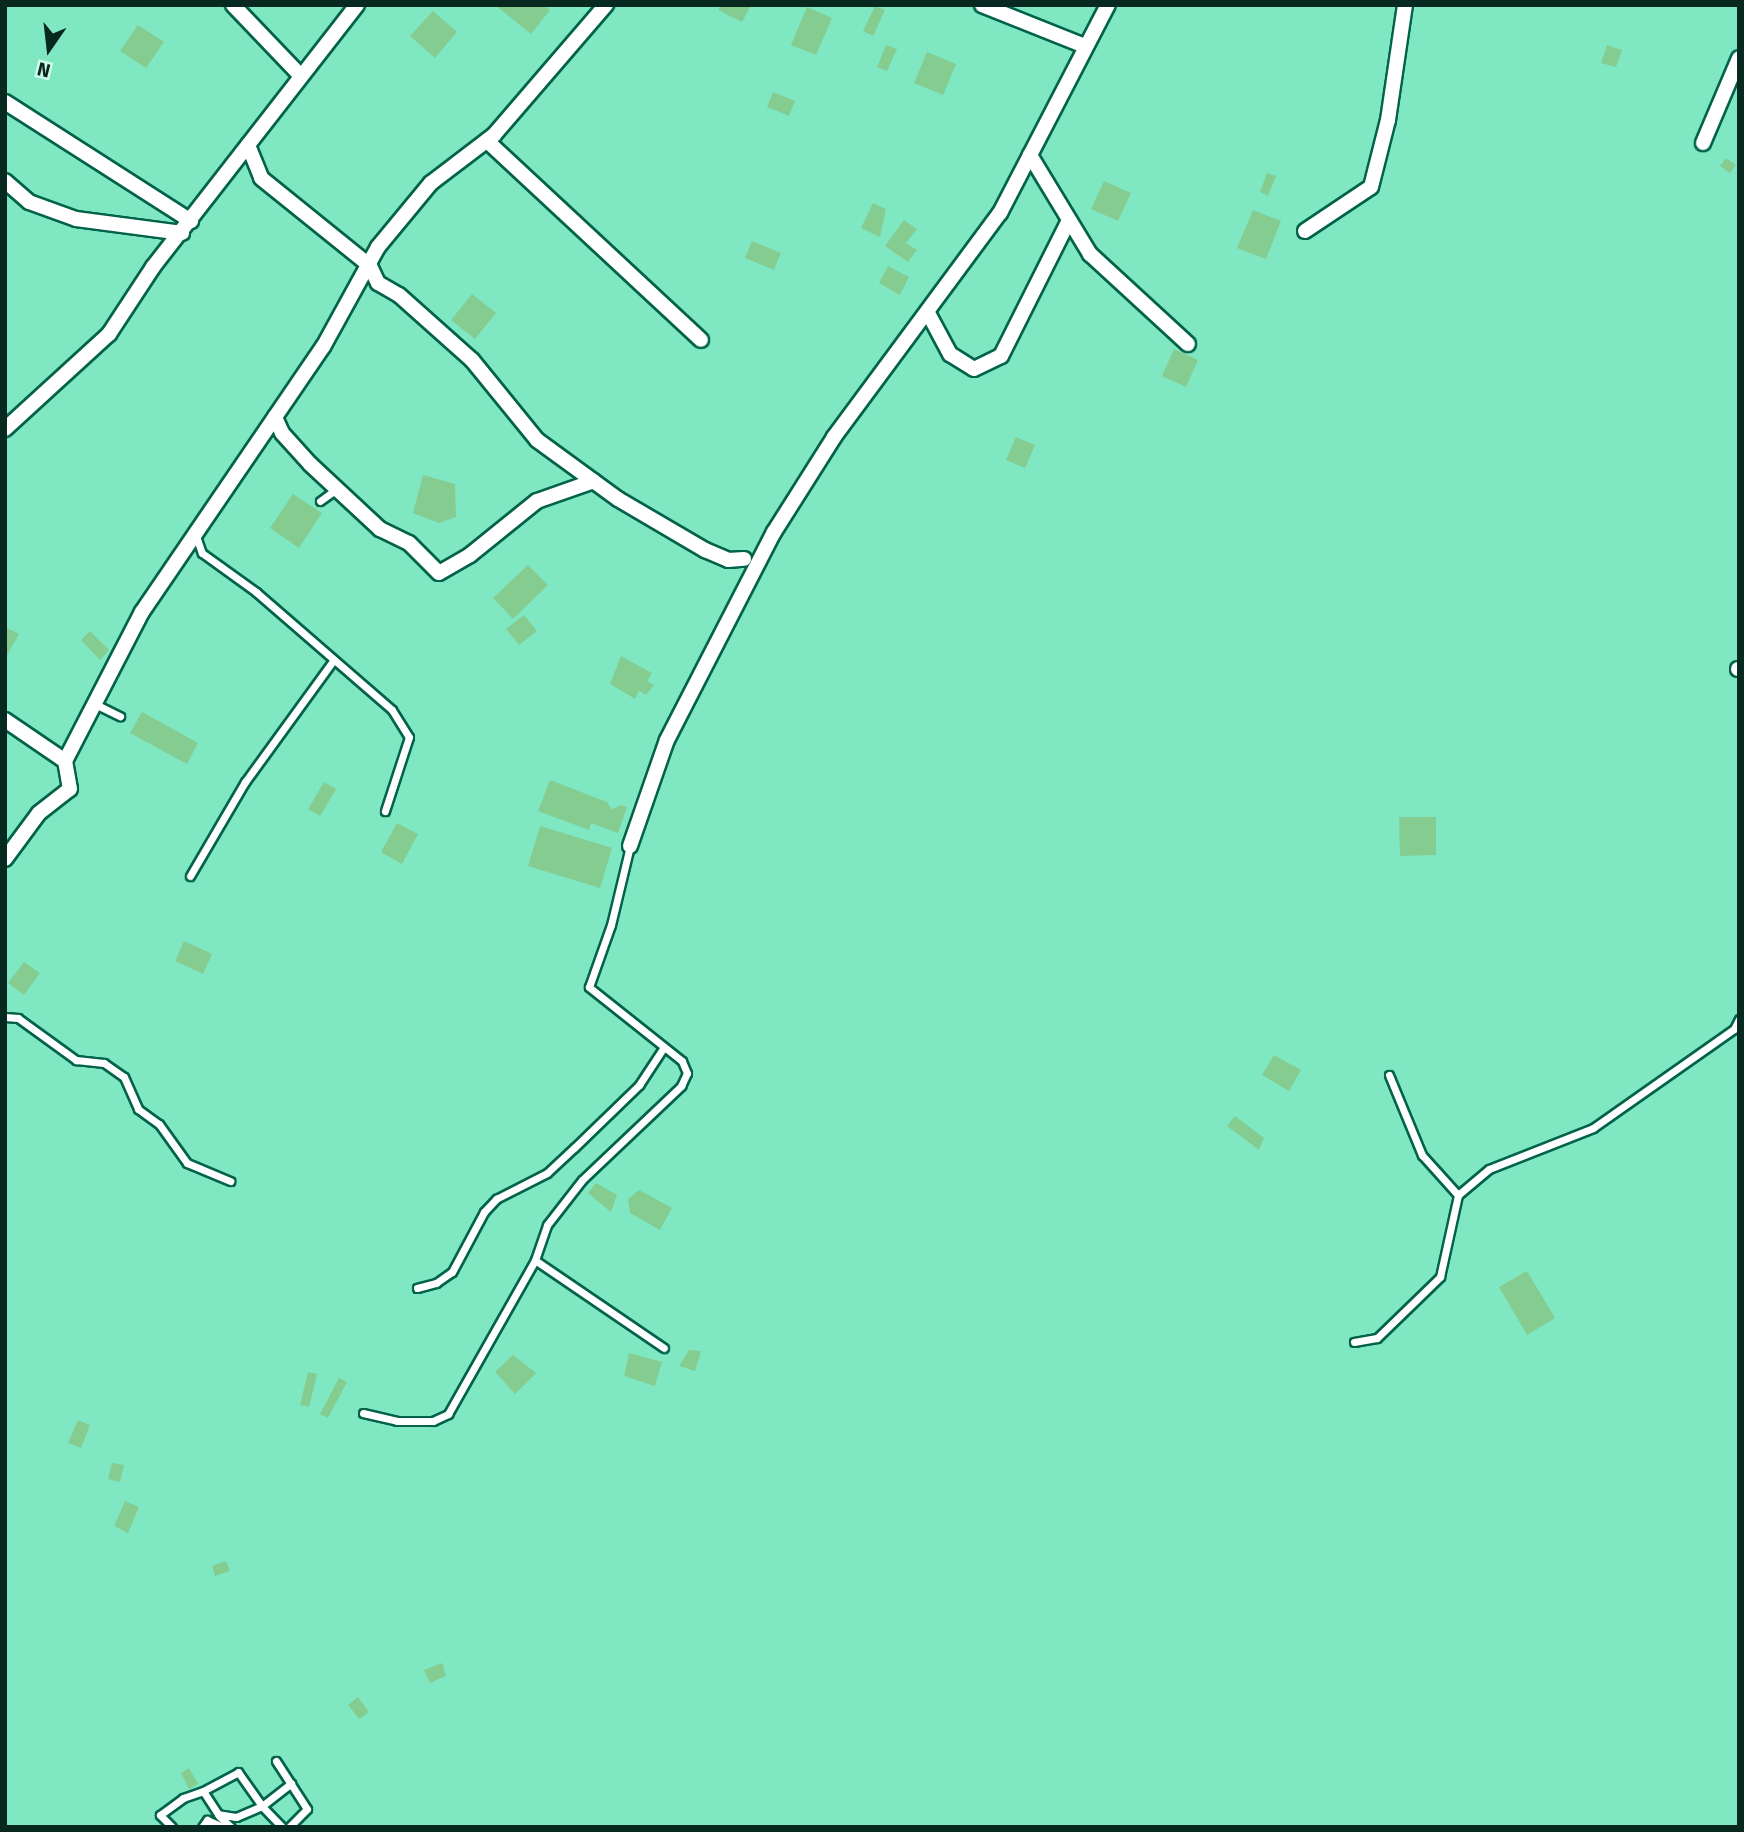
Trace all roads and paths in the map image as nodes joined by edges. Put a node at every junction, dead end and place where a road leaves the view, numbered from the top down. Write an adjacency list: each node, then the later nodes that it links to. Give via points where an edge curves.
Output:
1 (233, 5): 9 (street)
2 (357, 5): 9 (street)
3 (606, 5): 11 (street)
4 (982, 5): 7 (street)
5 (1108, 5): 7 (street)
6 (1405, 5): 18 (street, via 1388,120 1371,187)
7 (1085, 46): 14 (street)
8 (1739, 58): 12 (street)
9 (300, 75): 13 (street)
10 (5, 103): 17 (street)
11 (486, 141): 19 (street, via 431,183 378,247); 21 (street)
12 (1703, 143)
13 (247, 145): 17 (street); 19 (street, via 261,178)
14 (1030, 155): 16 (street); 20 (street, via 1000,213)
15 (5, 181): 17 (street, via 29,202 76,219)
16 (1069, 220): 20 (street, via 1001,356 974,369 950,354); 22 (street, via 1090,254)
17 (187, 227): 24 (street, via 153,267 109,334)
18 (1305, 231)
19 (370, 265): 23 (street); 25 (street, via 378,283 472,360 537,440)
20 (928, 313): 36 (street, via 834,437 775,532 667,740)
21 (701, 340)
22 (1188, 344)
23 (275, 417): 26 (street, via 282,433); 28 (street)
24 (5, 429)
25 (594, 481): 26 (street, via 537,501 470,555 439,573 409,542 380,529); 29 (street, via 705,550 728,560)
26 (339, 488): 27 (lane)
27 (320, 502)
28 (194, 532): 30 (lane, via 202,553 256,592); 31 (street, via 142,612)
29 (744, 559)
30 (333, 661): 35 (lane, via 392,710 409,737); 38 (lane, via 245,782)
31 (94, 704): 32 (lane); 34 (street)
32 (120, 716)
33 (5, 720): 34 (street)
34 (65, 761): 37 (street, via 69,789 39,813)
35 (385, 811)
36 (629, 846): 41 (lane, via 611,925 589,987)
37 (5, 859)
38 (190, 876)
39 (5, 1017): 43 (lane, via 18,1018 76,1059 104,1063 124,1077 138,1109 159,1125 187,1163)
40 (1739, 1019): 44 (lane, via 1734,1029 1594,1128 1489,1169)
41 (664, 1047): 45 (lane, via 682,1061 687,1073 681,1086 582,1180 547,1225); 46 (lane, via 639,1085 556,1165 490,1205 452,1272 436,1283)
42 (1389, 1075): 44 (lane, via 1422,1155)
43 (230, 1181)
44 (1458, 1195): 47 (lane, via 1440,1277 1377,1338)
45 (536, 1260): 48 (lane); 49 (lane, via 448,1414 433,1421 409,1421)
46 (417, 1287)
47 (1354, 1342)
48 (664, 1348)
49 (363, 1413)
50 (276, 1761): 51 (lane)
51 (291, 1783): 53 (lane); 60 (lane, via 307,1809)
52 (203, 1791): 53 (lane, via 238,1772); 54 (lane); 56 (lane, via 183,1798 160,1815)
53 (262, 1806): 54 (lane, via 236,1817); 55 (lane)
54 (218, 1814): 59 (lane)
55 (280, 1826)
56 (172, 1827)
57 (202, 1827): 58 (lane, via 206,1820)
58 (223, 1827)
59 (232, 1827)
60 (289, 1827)

